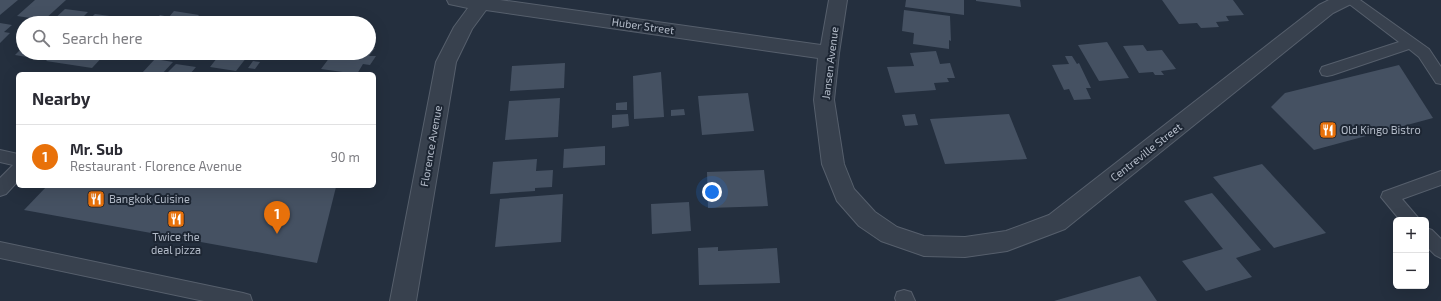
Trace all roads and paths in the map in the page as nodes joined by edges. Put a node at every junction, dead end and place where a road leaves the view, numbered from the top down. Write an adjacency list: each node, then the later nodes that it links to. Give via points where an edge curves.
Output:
1 (456, 0): 5 (street, Huber Street)
2 (838, 0): 7 (street, Jansen Avenue)
3 (1344, 0): 17 (street, Centreville Street, via 1326,9 1057,222 1007,241 966,247)
4 (1351, 0): 6 (lane)
5 (482, 2): 7 (street, Huber Street); 21 (street, Florence Avenue, via 464,27 446,62)
6 (1411, 43): 8 (lane); 9 (lane, via 1424,53)
7 (829, 53): 17 (street, Jansen Avenue, via 824,100 833,164 845,194 867,219 878,227 889,234)
8 (1327, 71)
9 (1441, 79)
10 (0, 156): 11 (lane)
11 (16, 160)
12 (16, 172): 14 (lane)
13 (1441, 178): 15 (lane, via 1389,197)
14 (0, 189)
15 (1408, 217)
16 (1429, 238): 19 (lane)
17 (924, 246)
18 (0, 250): 20 (lane)
19 (1441, 250)
20 (243, 301)
21 (403, 301)

